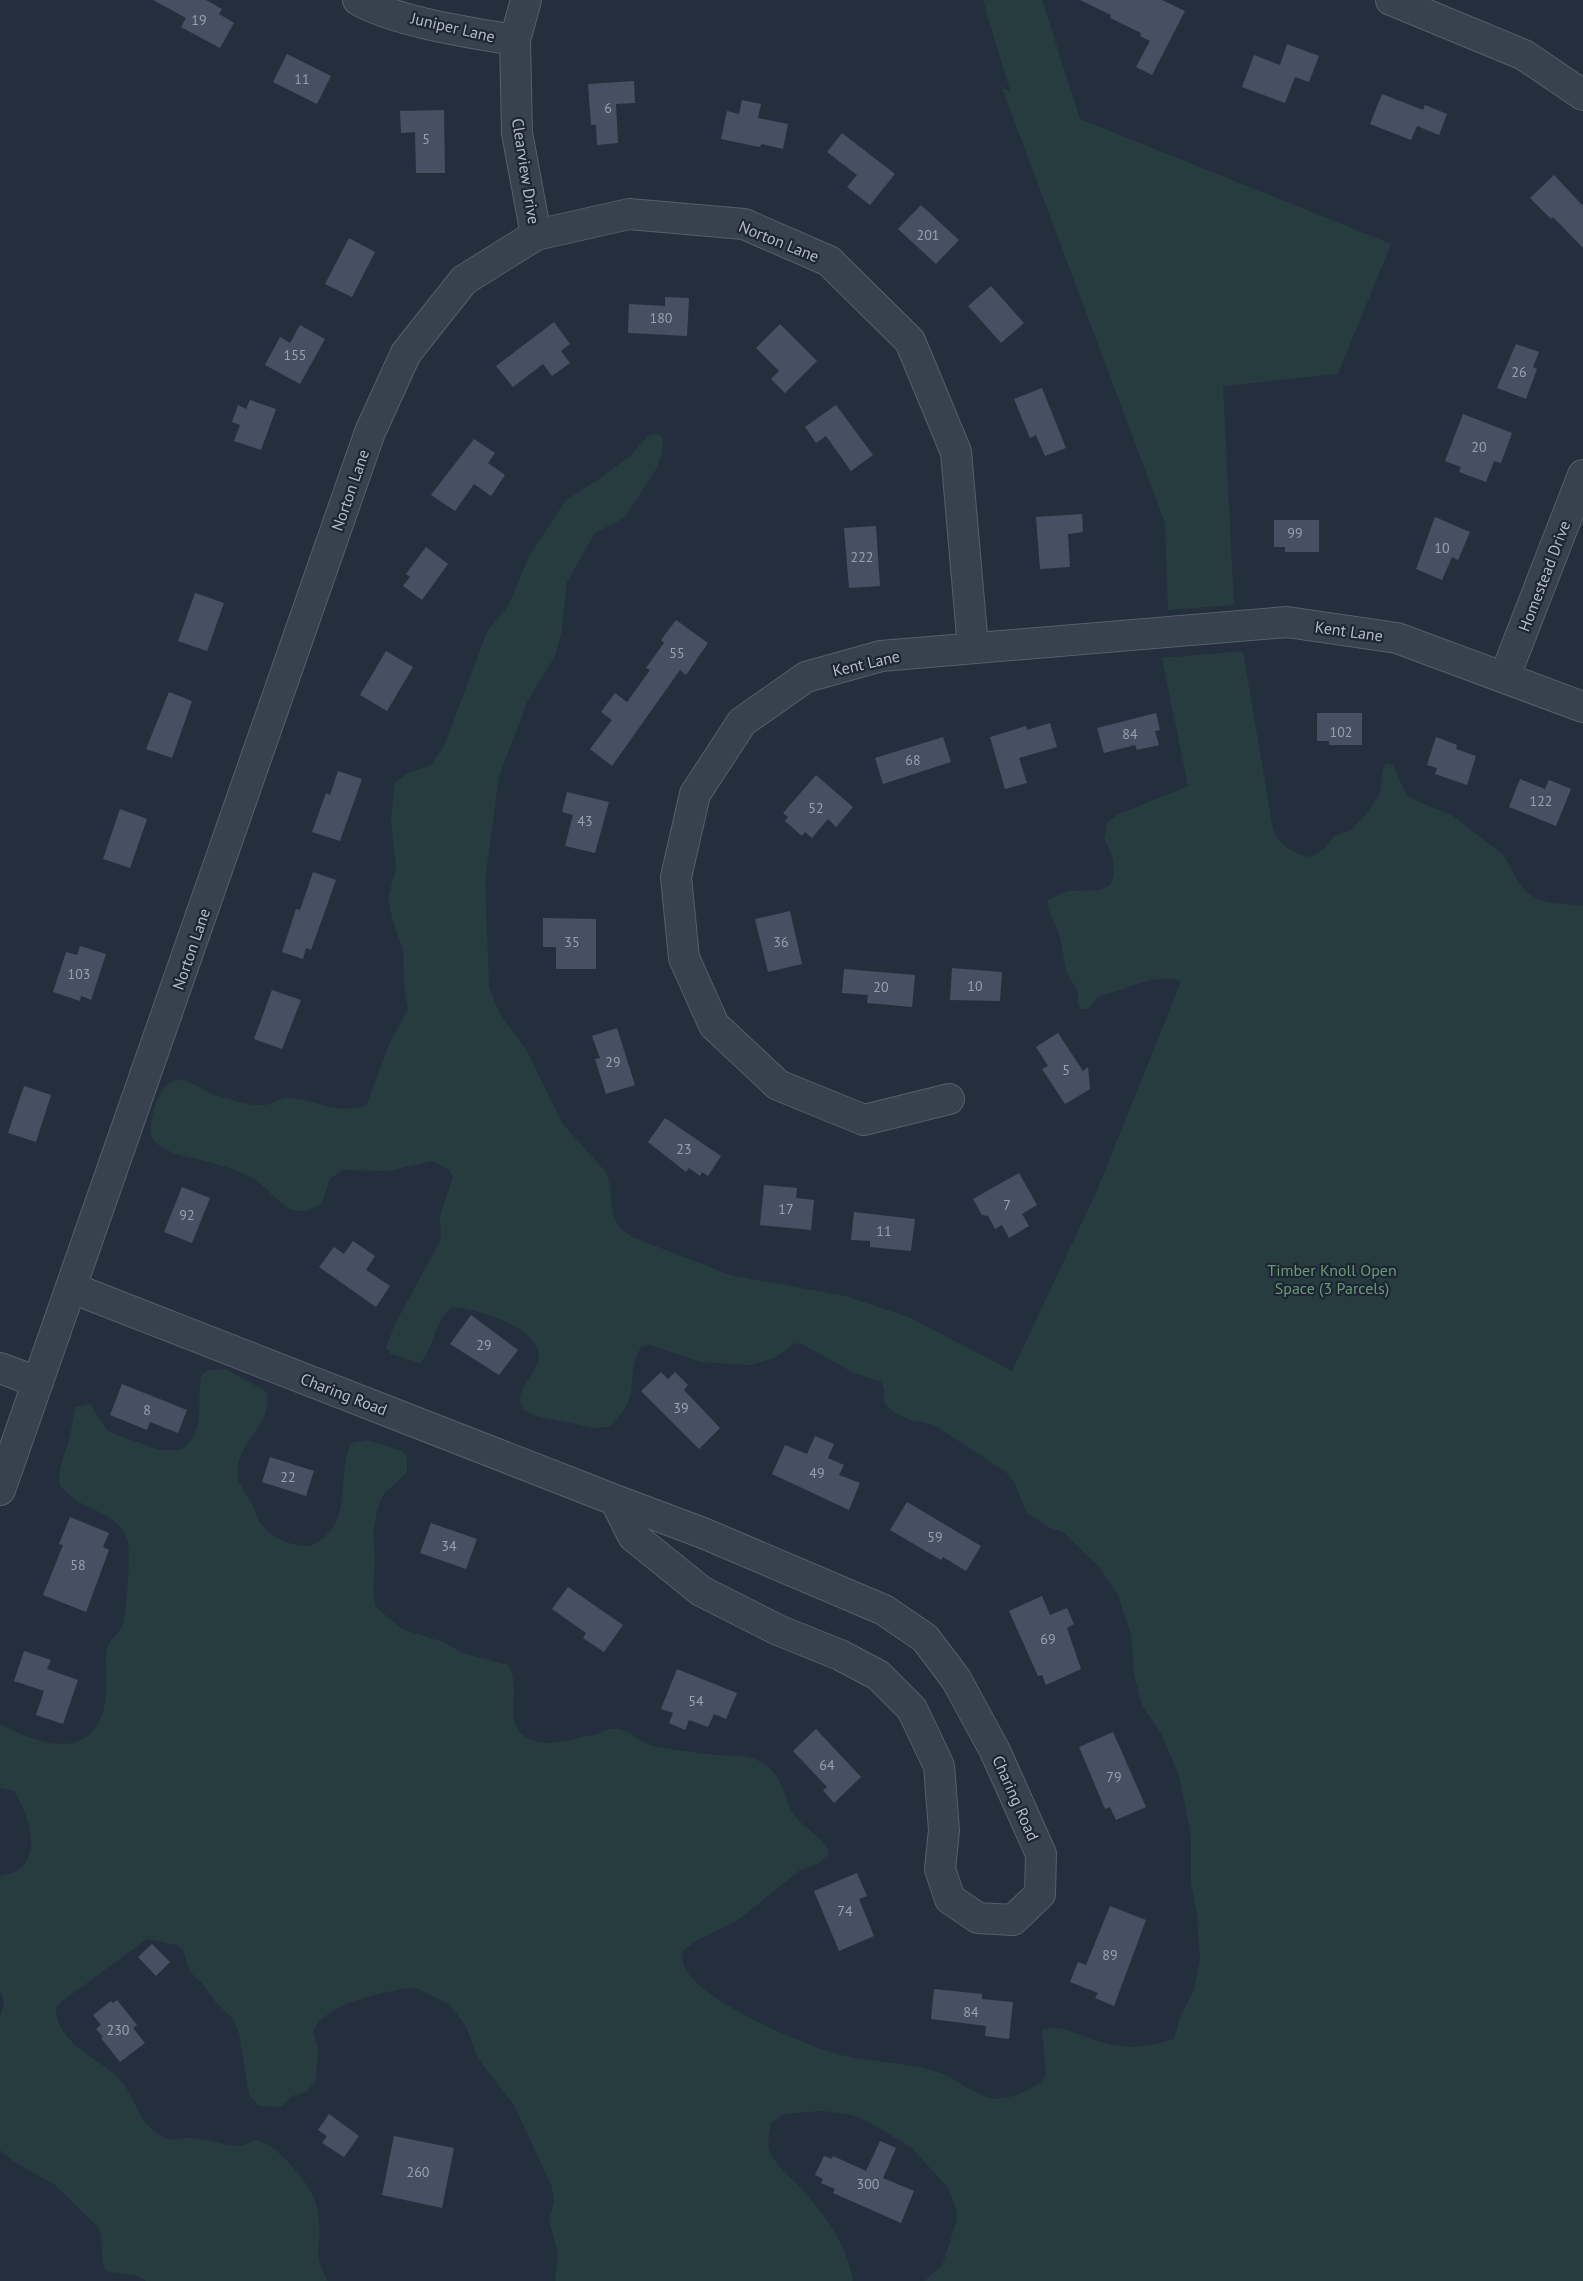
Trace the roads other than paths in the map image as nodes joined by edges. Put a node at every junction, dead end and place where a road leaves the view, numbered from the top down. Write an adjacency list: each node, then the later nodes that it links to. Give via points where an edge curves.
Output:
1 (358, 0): 4 (street, Juniper Lane, via 373,8 465,32)
2 (526, 0): 4 (street, Clearview Drive)
3 (1391, 0): 5 (street, via 1524,55)
4 (515, 40): 6 (street, Clearview Drive, via 517,133)
5 (1583, 94)
6 (536, 235): 8 (street, Norton Lane, via 629,214 744,224 829,261 910,341 956,452); 12 (street, Norton Lane, via 464,280 406,353 370,432)
7 (1583, 475): 9 (street, Homestead Drive)
8 (973, 647): 9 (street, Kent Lane, via 1287,622 1397,638); 11 (street, Kent Lane, via 882,656 806,677 742,722 695,794 676,877 684,958 714,1025 778,1085 864,1120)
9 (1505, 676): 10 (street, Kent Lane)
10 (1583, 707)
11 (949, 1100)
12 (72, 1288): 14 (street, Norton Lane); 16 (street, Charing Road)
13 (0, 1368): 14 (street)
14 (38, 1382): 15 (street, Norton Lane)
15 (0, 1490)
16 (615, 1500): 16 (street, Charing Road, via 633,1536 701,1591 878,1675 912,1709 939,1766 944,1830 940,1869 950,1899 978,1918 1014,1920 1040,1894 1041,1854 995,1751 956,1679 925,1638 885,1610)

